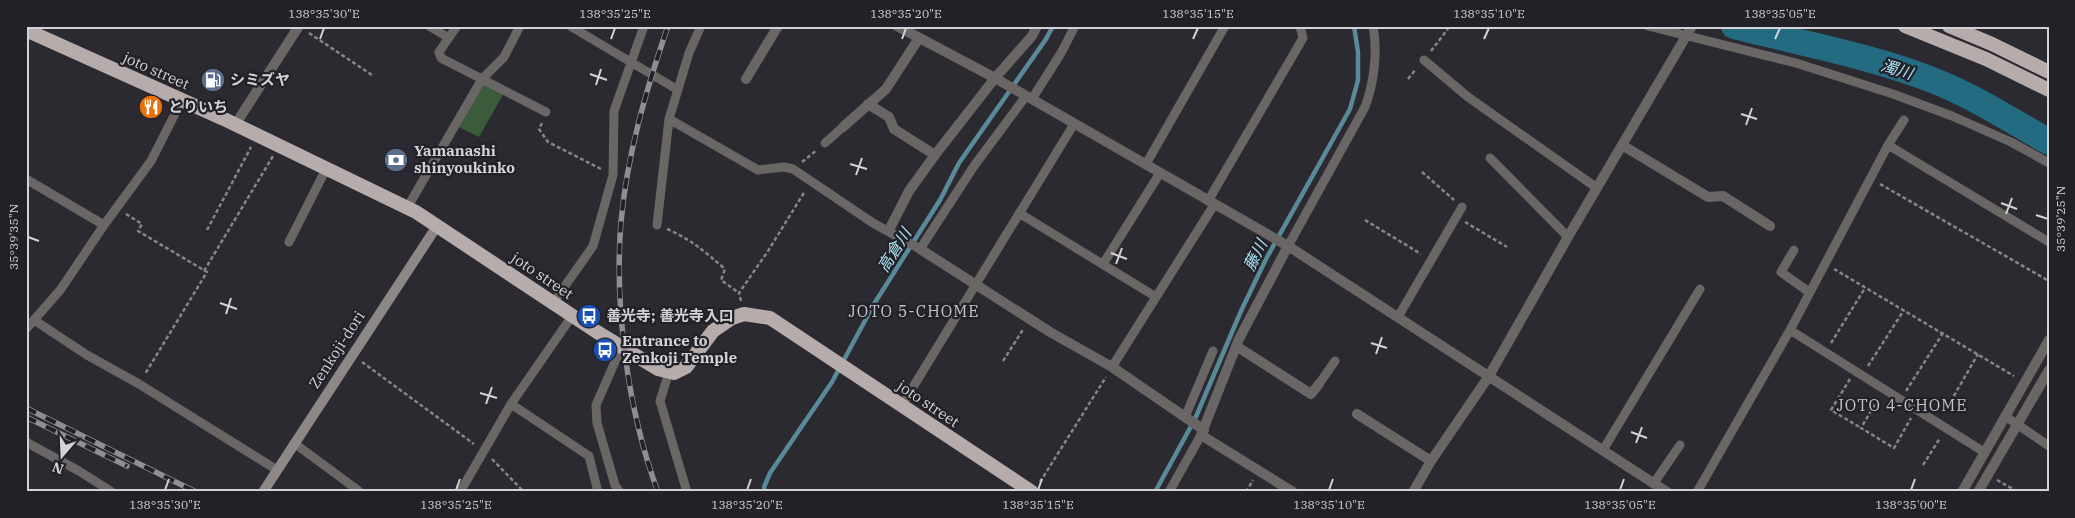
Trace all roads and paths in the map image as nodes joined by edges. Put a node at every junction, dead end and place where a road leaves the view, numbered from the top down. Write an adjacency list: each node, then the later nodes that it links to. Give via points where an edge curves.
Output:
1 (299, 26): 26 (path); 39 (street)
2 (429, 26): 21 (lane)
3 (457, 26): 21 (lane)
4 (520, 26): 27 (lane, via 504,57)
5 (570, 26): 24 (lane)
6 (644, 26): 24 (lane)
7 (700, 26): 30 (lane)
8 (778, 26): 28 (street)
9 (898, 26): 22 (street)
10 (1037, 26): 29 (street)
11 (1075, 26): 32 (lane, via 1061,53)
12 (1225, 26): 49 (lane)
13 (1300, 26): 59 (lane, via 1303,38)
14 (1373, 26): 75 (lane, via 1375,56 1365,107)
15 (1648, 26): 20 (lane)
16 (1692, 26): 20 (street)
17 (1905, 26): 31 (highway, via 1986,59)
18 (1949, 26): 25 (highway)
19 (26, 30): 33 (highway, joto street)
20 (1686, 37): 43 (street); 48 (lane, via 1796,63 1893,94 2002,138)
21 (448, 38): 27 (lane, via 439,52 442,58)
22 (919, 38): 29 (street); 34 (street, via 886,89)
23 (1424, 60): 58 (lane, via 1468,98)
24 (631, 63): 30 (lane); 54 (lane, via 614,112)
25 (2049, 72)
26 (372, 75)
27 (482, 79): 35 (lane); 62 (lane)
28 (746, 79)
29 (999, 80): 32 (street); 46 (street)
30 (678, 90): 36 (lane)
31 (2049, 90)
32 (1027, 97): 38 (street); 77 (lane, via 974,166)
33 (182, 100): 39 (highway, joto street); 61 (lane, via 151,161)
34 (868, 104): 40 (street); 46 (street, via 889,117 894,129)
35 (546, 112): 54 (path, via 539,129 548,142)
36 (669, 119): 51 (lane, via 758,170); 67 (lane)
37 (1904, 120): 44 (lane)
38 (1074, 124): 49 (street); 63 (lane)
39 (235, 125): 41 (highway, joto street)
40 (843, 127): 42 (lane)
41 (258, 136): 45 (highway, joto street); 70 (path)
42 (824, 143): 51 (path)
43 (1622, 145): 58 (street); 69 (street, via 1708,197 1723,196)
44 (1888, 145): 56 (lane); 74 (lane)
45 (279, 146): 50 (highway, joto street); 82 (path)
46 (935, 155): 71 (street, via 909,191)
47 (1490, 158): 72 (lane)
48 (2049, 163)
49 (1146, 164): 53 (street)
50 (326, 169): 62 (highway, joto street); 73 (lane)
51 (793, 169): 57 (lane)
52 (1422, 172): 60 (path)
53 (1160, 173): 59 (street); 81 (lane)
54 (613, 175): 90 (lane, via 593,246)
55 (26, 178): 66 (lane)
56 (1870, 179): 80 (lane); 83 (path)
57 (811, 181): 71 (lane); 88 (path)
58 (1597, 188): 72 (street)
59 (1211, 203): 75 (street); 89 (lane)
60 (1462, 207): 64 (lane)
61 (117, 208): 66 (lane); 82 (path, via 142,224 138,231)
62 (407, 208): 68 (highway, joto street)
63 (1019, 213): 81 (lane); 84 (lane)
64 (1456, 217): 76 (path); 79 (lane)
65 (1365, 220): 79 (path)
66 (104, 225): 96 (lane, via 61,290)
67 (657, 225): 88 (path, via 688,238 702,248 725,269 721,280)
68 (437, 226): 90 (highway, joto street); 105 (main road, Zenkoji-dori)
69 (1770, 226)
70 (207, 230)
71 (889, 230): 77 (lane)
72 (1568, 237): 112 (street)
73 (289, 242)
74 (2049, 242)
75 (1287, 245): 94 (street); 101 (street)
76 (1507, 247)
77 (920, 249): 84 (street)
78 (1794, 250): 87 (lane, via 1781,272)
79 (1431, 260): 94 (lane)
80 (1824, 263): 85 (path); 87 (lane)
81 (1102, 264): 89 (lane)
82 (204, 271): 115 (path, via 207,272)
83 (2049, 281)
84 (976, 283): 95 (street); 120 (lane)
85 (1866, 287): 91 (path); 104 (path)
86 (1700, 290): 134 (lane)
87 (1810, 292): 98 (lane)
88 (740, 294): 92 (path)
89 (1156, 297): 109 (lane)
90 (553, 303): 93 (highway, joto street)
91 (1904, 310): 99 (path); 111 (path)
92 (744, 314): 110 (highway, via 713,331 680,372); 120 (highway, joto street, via 763,316 779,323)
93 (572, 316): 102 (highway, joto street); 119 (lane)
94 (1398, 317): 112 (street)
95 (1030, 318): 107 (path); 109 (street)
96 (34, 320): 97 (lane); 115 (lane)
97 (26, 329)
98 (1790, 330): 104 (lane); 155 (lane)
99 (1943, 334): 106 (path); 118 (path)
100 (2049, 340): 114 (street)
101 (1236, 346): 116 (street, via 1311,394); 129 (street)
102 (621, 348): 110 (highway, joto street); 149 (lane, via 596,405 597,423 614,485)
103 (1213, 351): 124 (lane)
104 (1825, 352): 111 (lane)
105 (352, 354): 131 (main road, Zenkoji-dori); 135 (path)
106 (1978, 354): 114 (path); 125 (path)
107 (1004, 361)
108 (1334, 361): 116 (lane)
109 (1112, 367): 124 (street); 142 (path)
110 (669, 372): 150 (lane, via 660,401)
111 (1858, 373): 117 (lane); 127 (path, via 1831,410)
112 (1489, 376): 134 (street); 137 (street)
113 (2047, 377): 126 (street)
114 (2025, 382): 123 (street)
115 (139, 384): 139 (lane)
116 (1319, 384)
117 (1884, 389): 118 (lane); 127 (path)
118 (1900, 399): 121 (lane)
119 (511, 404): 135 (lane); 148 (lane, via 588,456)
120 (902, 405): 142 (highway, joto street)
121 (1916, 409): 125 (lane); 127 (path, via 1894,448)
122 (1357, 414): 137 (street)
123 (2005, 416): 126 (lane); 136 (street)
124 (1185, 417): 129 (street)
125 (1938, 423): 128 (lane)
126 (2017, 425): 133 (lane); 140 (street)
127 (1861, 428)
128 (1946, 428): 136 (lane); 138 (path)
129 (1202, 431): 151 (lane); 152 (street)
130 (26, 442): 144 (lane)
131 (294, 443): 139 (main road, Zenkoji-dori); 143 (lane)
132 (1680, 445): 141 (lane)
133 (2049, 446)
134 (1604, 450): 141 (street)
135 (484, 451): 146 (lane); 147 (path)
136 (1984, 452): 156 (street)
137 (1431, 461): 153 (street)
138 (1923, 464)
139 (277, 470): 145 (main road, Zenkoji-dori)
140 (1988, 474): 157 (street); 158 (path)
141 (1654, 483): 154 (street)
142 (1036, 488)
143 (359, 491)
144 (112, 492)
145 (263, 492)
146 (460, 492)
147 (524, 492)
148 (598, 492)
149 (620, 492)
150 (687, 492)
151 (1169, 492)
152 (1293, 492)
153 (1413, 492)
154 (1667, 492)
155 (1697, 492)
156 (1962, 492)
157 (1978, 492)
158 (2018, 492)

